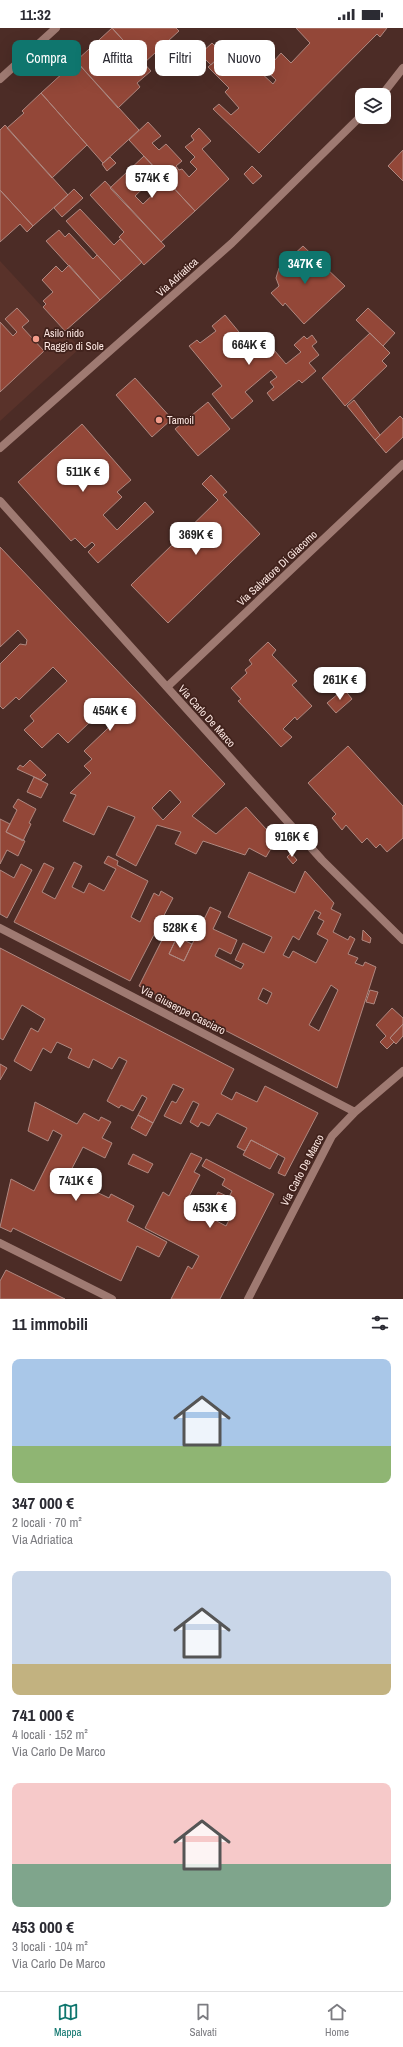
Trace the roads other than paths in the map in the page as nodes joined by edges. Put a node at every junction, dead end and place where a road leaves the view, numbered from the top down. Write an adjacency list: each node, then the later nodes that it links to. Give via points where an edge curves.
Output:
1 (56, 28): 3 (street)
2 (403, 68): 4 (street)
3 (0, 79)
4 (387, 88)
5 (355, 122): 6 (street, Via Adriatica, via 232,243)
6 (0, 448)
7 (403, 464): 9 (street, Via Salvatore Di Giacomo)
8 (0, 501): 9 (street, Via Carlo De Marco)
9 (167, 687): 11 (street, Via Carlo De Marco, via 322,860)
10 (0, 928): 13 (street, Via Giuseppe Casciaro)
11 (403, 940)
12 (403, 1071): 13 (street, Via Carlo De Marco)
13 (355, 1112): 16 (street, Via Carlo De Marco, via 332,1136)
14 (0, 1243): 15 (street)
15 (112, 1299)
16 (248, 1299)

